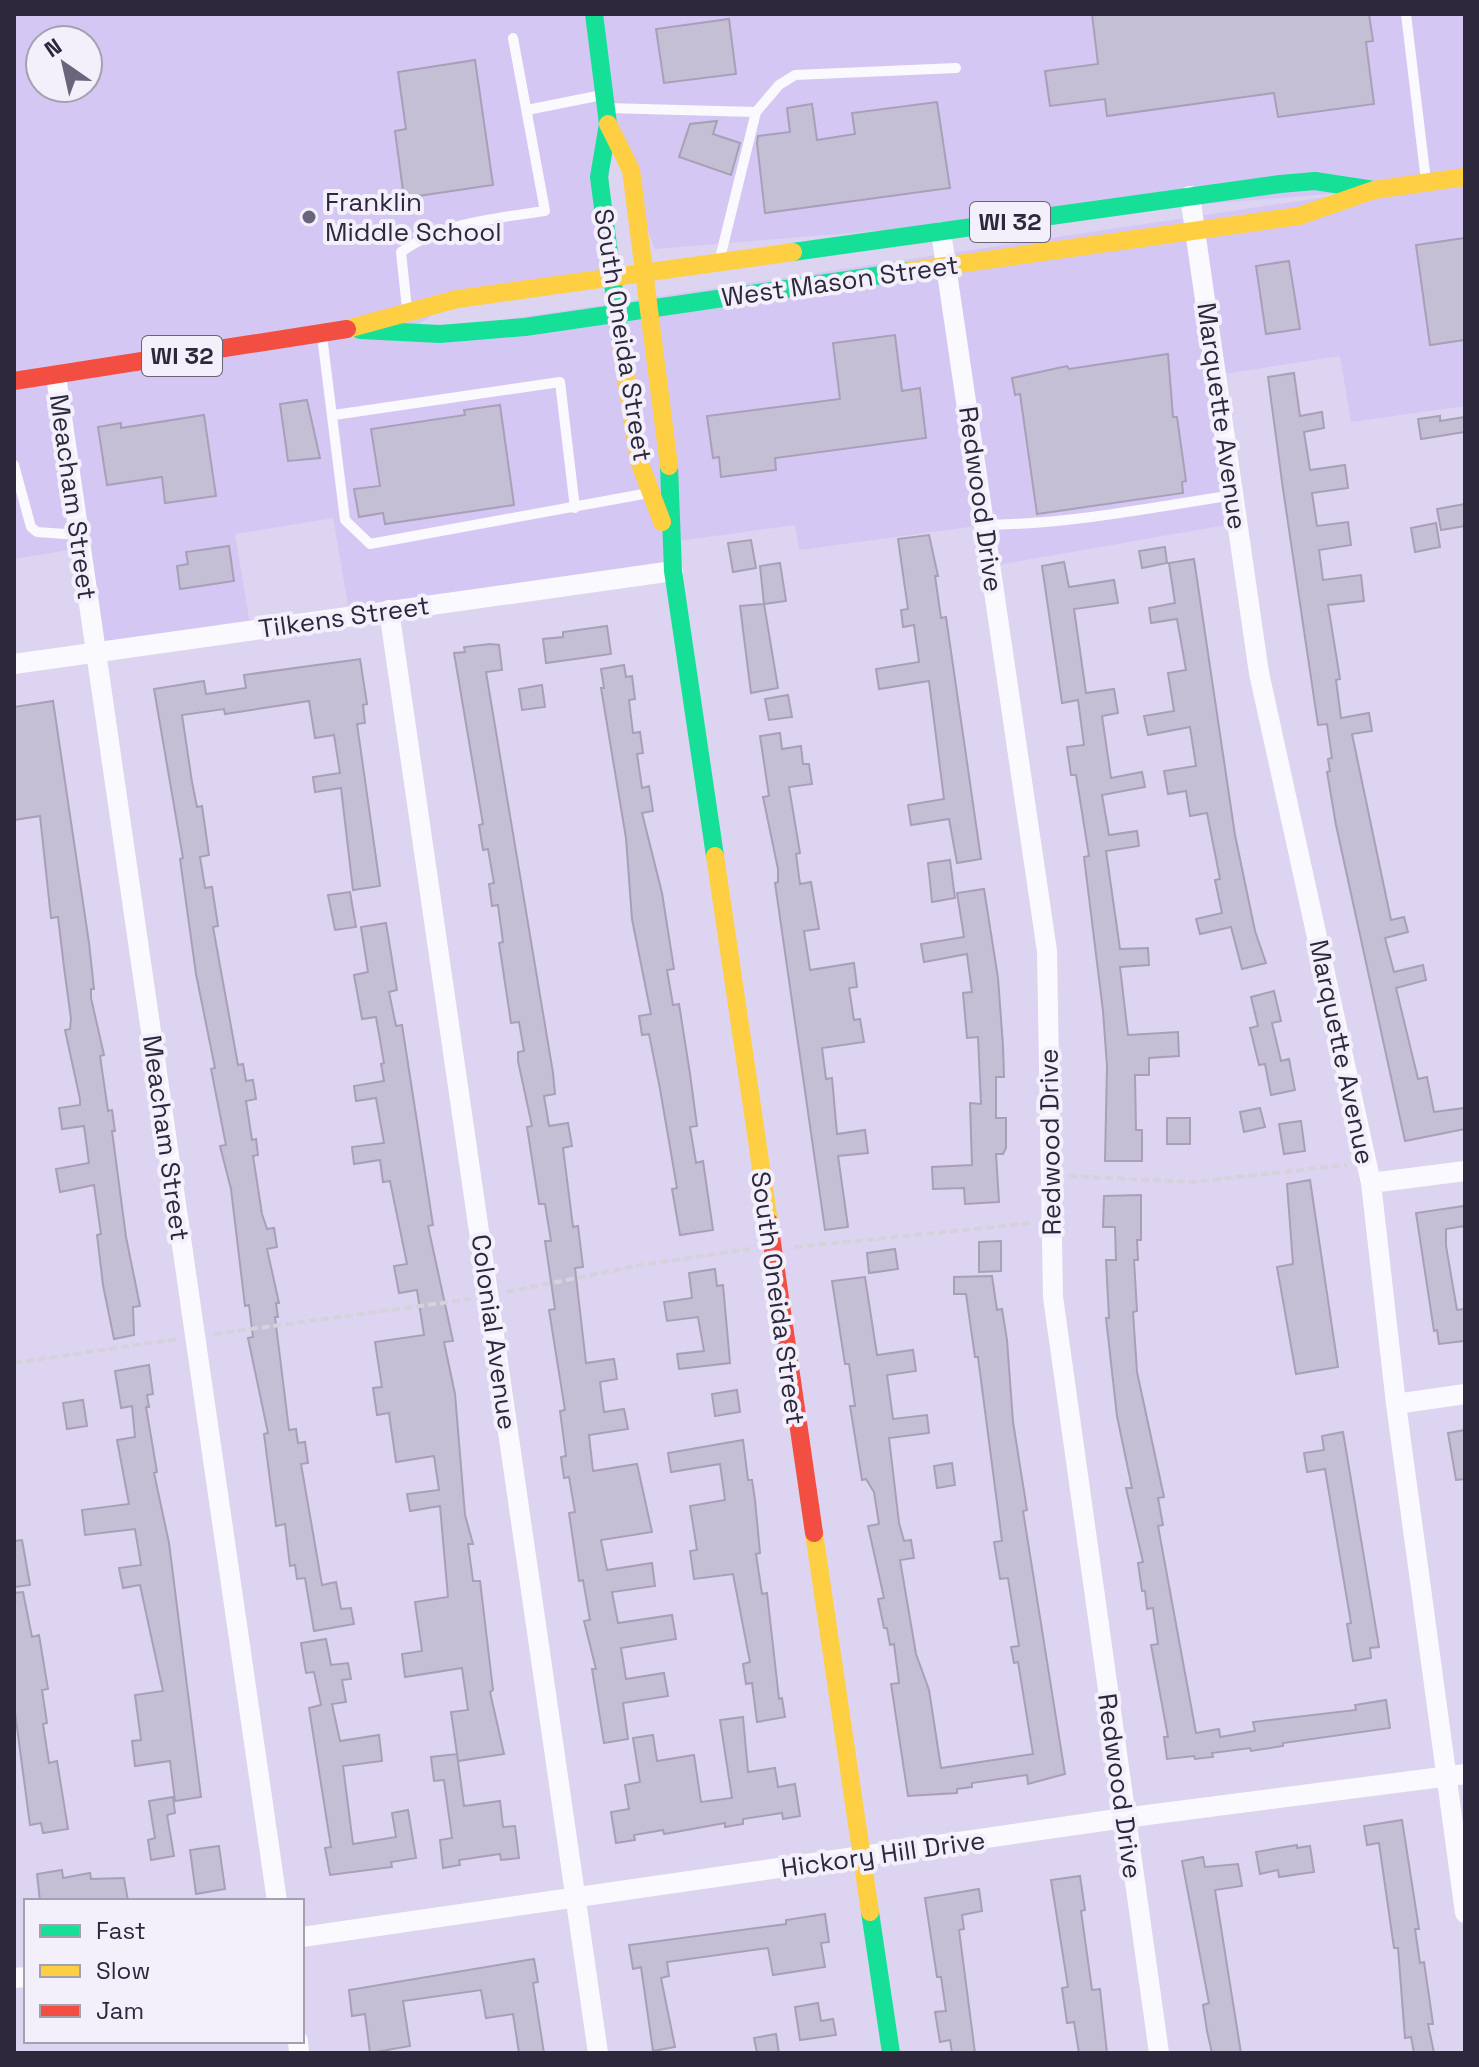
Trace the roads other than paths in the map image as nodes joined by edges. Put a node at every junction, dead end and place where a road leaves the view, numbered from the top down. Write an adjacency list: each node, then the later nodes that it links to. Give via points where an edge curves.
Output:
1 (594, 14): 5 (main road, South Oneida Street)
2 (1406, 14): 9 (lane)
3 (513, 38): 6 (lane)
4 (956, 68): 7 (lane, via 795,75)
5 (606, 109): 6 (lane); 7 (lane); 16 (main road, South Oneida Street, via 631,170); 17 (main road, South Oneida Street, via 599,177)
6 (527, 110): 19 (lane, via 545,211 486,219 421,237 401,252)
7 (756, 112): 14 (lane)
8 (1465, 177): 9 (main road, West Mason Street / WI 32)
9 (1426, 183): 10 (main road, West Mason Street / WI 32)
10 (1374, 190): 11 (main road, West Mason Street / WI 32, via 1315,181); 12 (main road, West Mason Street / WI 32, via 1299,216)
11 (1190, 196): 12 (street, Marquette Avenue); 13 (main road, West Mason Street / WI 32)
12 (1196, 231): 15 (main road, West Mason Street / WI 32); 28 (street, Marquette Avenue)
13 (941, 232): 14 (main road, West Mason Street / WI 32); 15 (street, Redwood Drive)
14 (719, 263): 16 (main road, West Mason Street / WI 32)
15 (947, 266): 18 (main road, West Mason Street / WI 32); 30 (street, Redwood Drive)
16 (646, 273): 17 (main road, West Mason Street / WI 32); 18 (main road, South Oneida Street)
17 (611, 278): 19 (main road, West Mason Street / WI 32); 20 (main road, South Oneida Street)
18 (651, 307): 20 (main road, West Mason Street / WI 32); 32 (main road, South Oneida Street, via 669,455)
19 (407, 311): 21 (main road, West Mason Street / WI 32)
20 (616, 312): 21 (main road, West Mason Street / WI 32, via 460,333 402,335); 27 (main road, South Oneida Street, via 639,461)
21 (350, 329): 22 (main road, West Mason Street / WI 32)
22 (321, 333): 23 (main road, West Mason Street / WI 32); 25 (lane)
23 (56, 376): 24 (main road, West Mason Street / WI 32); 31 (street, Meacham Street)
24 (14, 381)
25 (334, 415): 29 (lane, via 345,520 370,544); 29 (lane, via 560,382)
26 (14, 465): 31 (lane, via 31,527)
27 (651, 493): 29 (lane); 32 (main road, South Oneida Street)
28 (1233, 495): 30 (lane, via 1036,525); 38 (street, Marquette Avenue, via 1259,673)
29 (575, 508)
30 (985, 525): 42 (street, Redwood Drive, via 1047,951 1053,1297)
31 (79, 535): 35 (street, Meacham Street)
32 (670, 542): 33 (main road, South Oneida Street)
33 (673, 571): 34 (street, Tilkens Street); 43 (main road, South Oneida Street)
34 (389, 610): 35 (street, Tilkens Street); 45 (street, Colonial Avenue)
35 (96, 652): 36 (street, Tilkens Street); 44 (street, Meacham Street)
36 (14, 664)
37 (1465, 1171): 38 (street)
38 (1371, 1183): 40 (street, Marquette Avenue)
39 (1465, 1394): 40 (street)
40 (1396, 1404): 41 (street, Marquette Avenue)
41 (1455, 1775): 42 (street, Hickory Hill Drive); 46 (street, Marquette Avenue)
42 (1124, 1818): 43 (street, Hickory Hill Drive); 50 (street, Redwood Drive)
43 (862, 1858): 45 (street, Hickory Hill Drive); 49 (main road, South Oneida Street)
44 (277, 1899)
45 (576, 1899): 47 (street, Hickory Hill Drive); 48 (street, Colonial Avenue)
46 (1465, 1913)
47 (304, 1937)
48 (598, 2053)
49 (891, 2053)
50 (1159, 2053)

